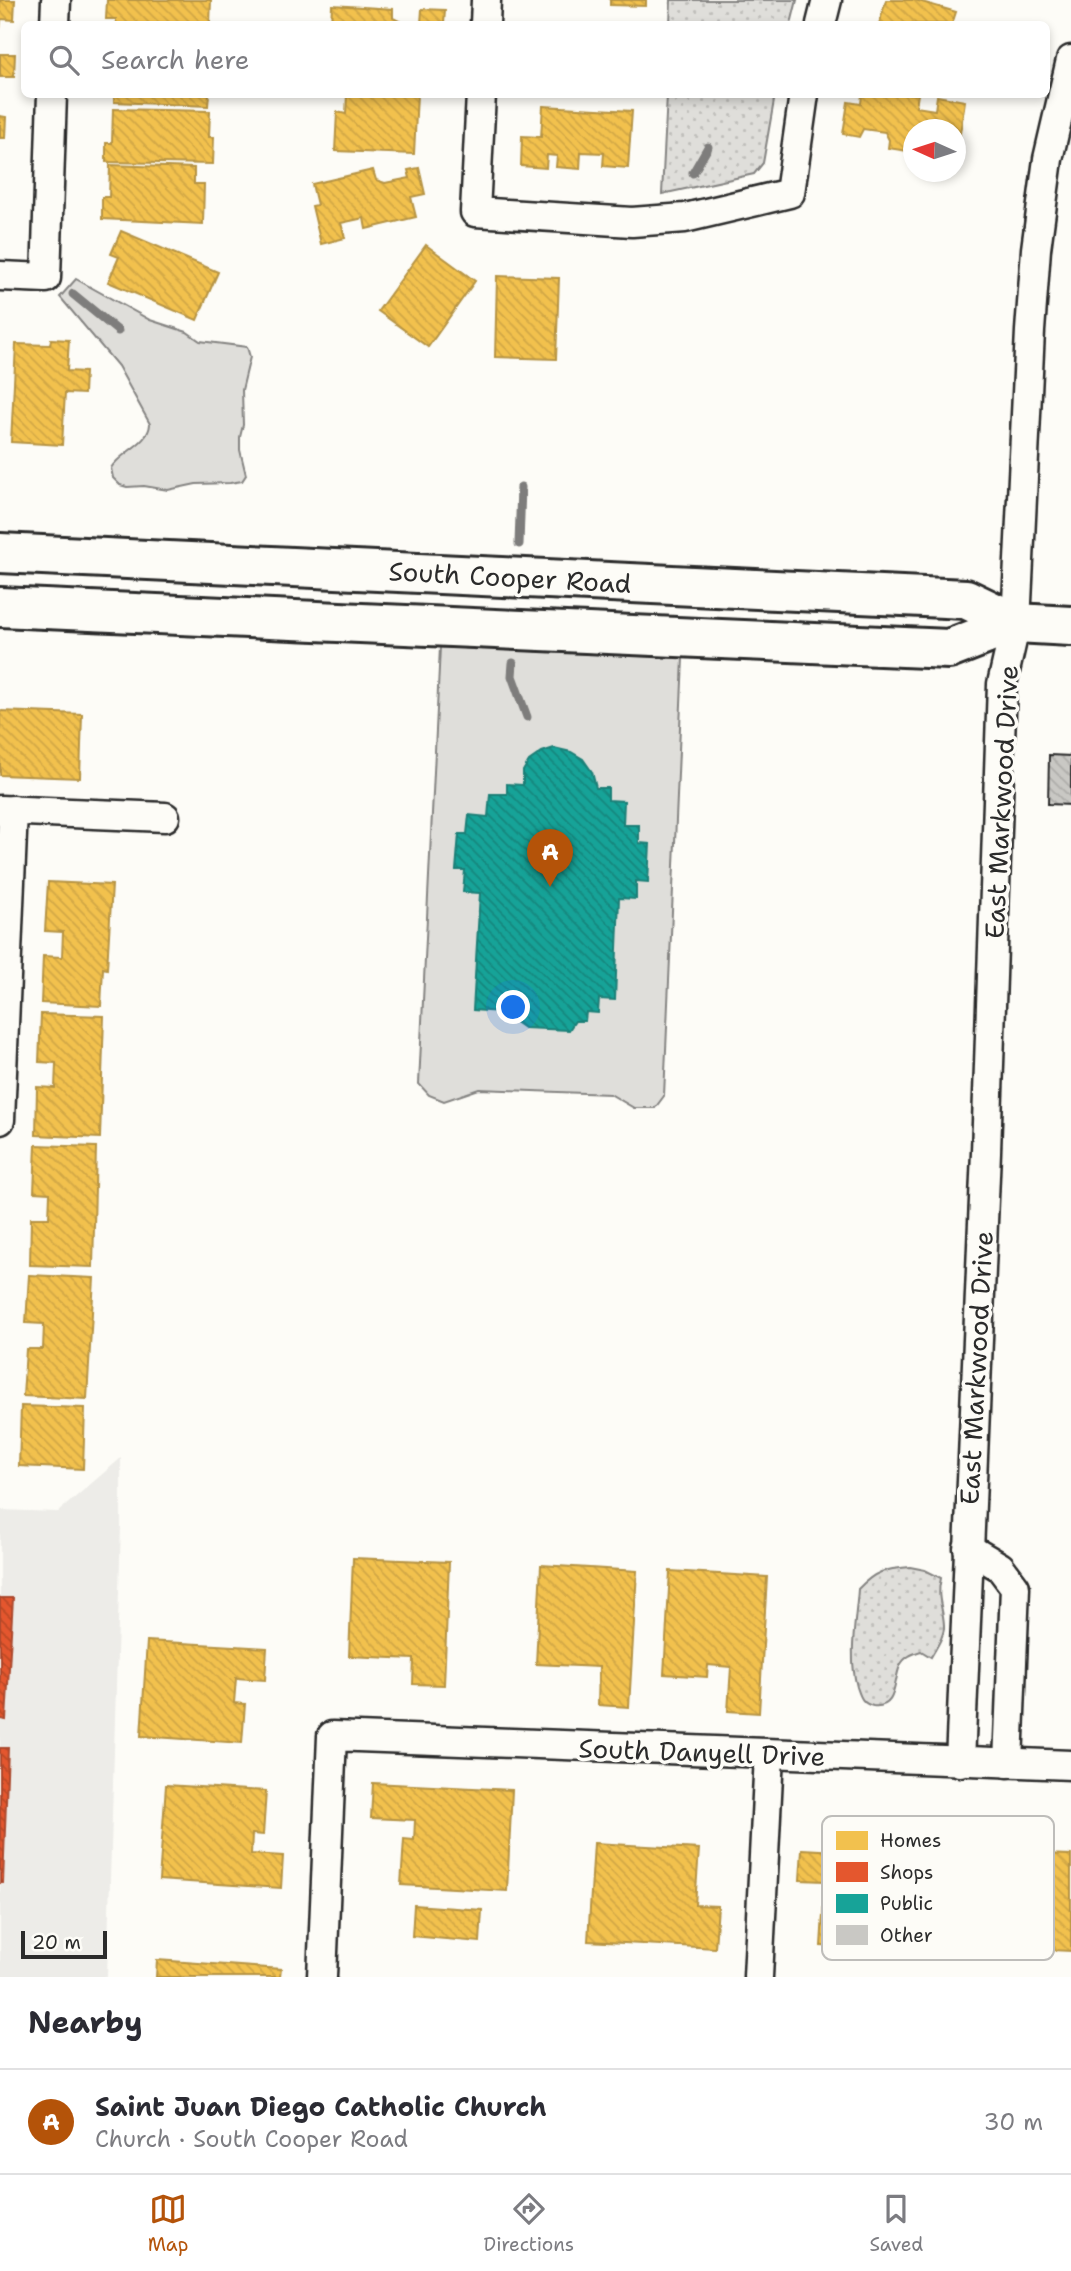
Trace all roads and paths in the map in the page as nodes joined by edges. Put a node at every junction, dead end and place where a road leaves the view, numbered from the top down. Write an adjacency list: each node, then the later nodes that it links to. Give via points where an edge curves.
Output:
1 (56, 0): 4 (street)
2 (486, 0): 5 (street)
3 (827, 0): 6 (street)
4 (55, 21)
5 (485, 21)
6 (822, 21)
7 (1071, 60): 16 (street, East Markwood Drive, via 1048,159 1036,249)
8 (52, 98): 11 (street, via 46,278)
9 (481, 98): 10 (street, via 475,212 632,222 685,218 790,193)
10 (803, 98)
11 (0, 276)
12 (0, 553): 13 (main road, South Cooper Road)
13 (175, 561): 15 (main road); 16 (main road, South Cooper Road, via 966,599)
14 (0, 607): 15 (main road, South Cooper Road)
15 (173, 616): 16 (main road, South Cooper Road, via 949,649)
16 (1016, 623): 17 (main road, South Cooper Road); 21 (street, East Markwood Drive, via 1003,684)
17 (1071, 626)
18 (7, 810): 19 (street); 20 (street)
19 (165, 817)
20 (0, 1120)
21 (968, 1548): 23 (street, East Markwood Drive); 24 (street, via 1000,1567 1015,1587)
22 (769, 1755): 23 (street, South Danyell Drive); 26 (street, South Danyell Drive, via 332,1736); 27 (street)
23 (960, 1762): 24 (street, South Danyell Drive)
24 (1008, 1763): 25 (street, South Danyell Drive)
25 (1071, 1766)
26 (322, 1977)
27 (758, 1977)

